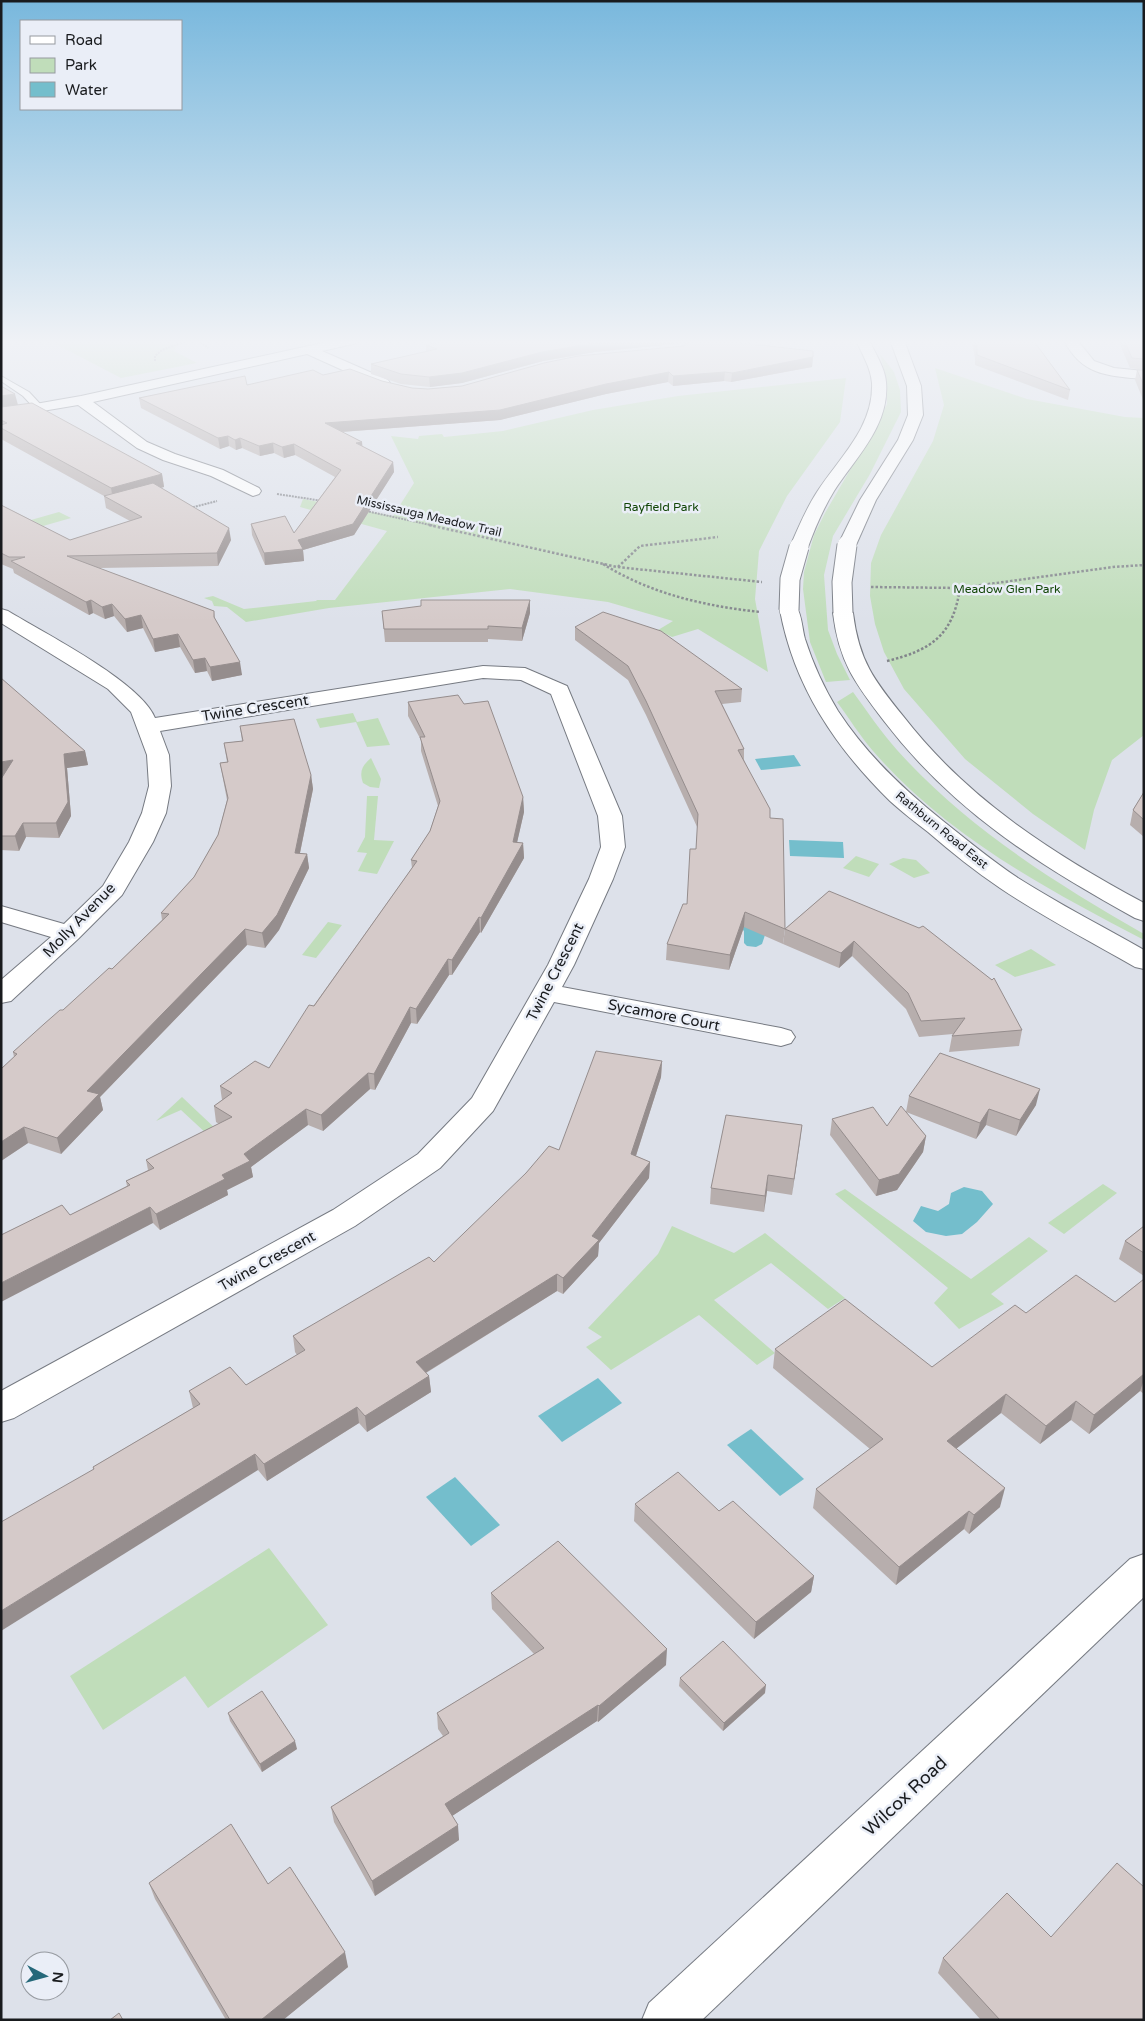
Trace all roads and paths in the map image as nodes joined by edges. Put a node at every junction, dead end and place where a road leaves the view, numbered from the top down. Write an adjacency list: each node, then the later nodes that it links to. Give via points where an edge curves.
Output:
1 (128, 434): 4 (street, via 142,445 217,473)
2 (864, 434): 18 (street, Rathburn Road East, bridge, via 810,518 790,579 789,610 794,635 823,705 853,747 899,797 965,851 1009,883)
3 (908, 434): 15 (street, bridge, via 868,499 847,545 842,582 843,613 853,660 867,685 900,729 957,790 1023,841)
4 (253, 492): 5 (path, via 309,497); 6 (path)
5 (327, 502)
6 (188, 508)
7 (364, 510): 11 (path, Mississauga Meadow Trail, via 600,562 616,574 669,594 717,607)
8 (718, 538): 10 (path, via 640,546)
9 (1144, 565): 13 (path, via 960,588 959,607 948,630 924,650)
10 (617, 567)
11 (764, 612)
12 (1, 615): 14 (street, Molly Avenue, via 114,685 141,710)
13 (882, 662)
14 (148, 726): 17 (street, Molly Avenue, via 158,755 160,786 154,813 113,890); 19 (street, Twine Crescent, via 483,672 525,674 560,690 610,816 613,847 602,879)
15 (1144, 913)
16 (1, 914): 17 (street)
17 (69, 934): 20 (street, Molly Avenue)
18 (1144, 960)
19 (546, 992): 21 (street, Sycamore Court); 22 (street, Twine Crescent, via 483,1104 429,1161 344,1218)
20 (1, 995)
21 (781, 1037)
22 (1, 1408)
23 (1144, 1571): 24 (street, Wilcox Road)
24 (666, 2020)

